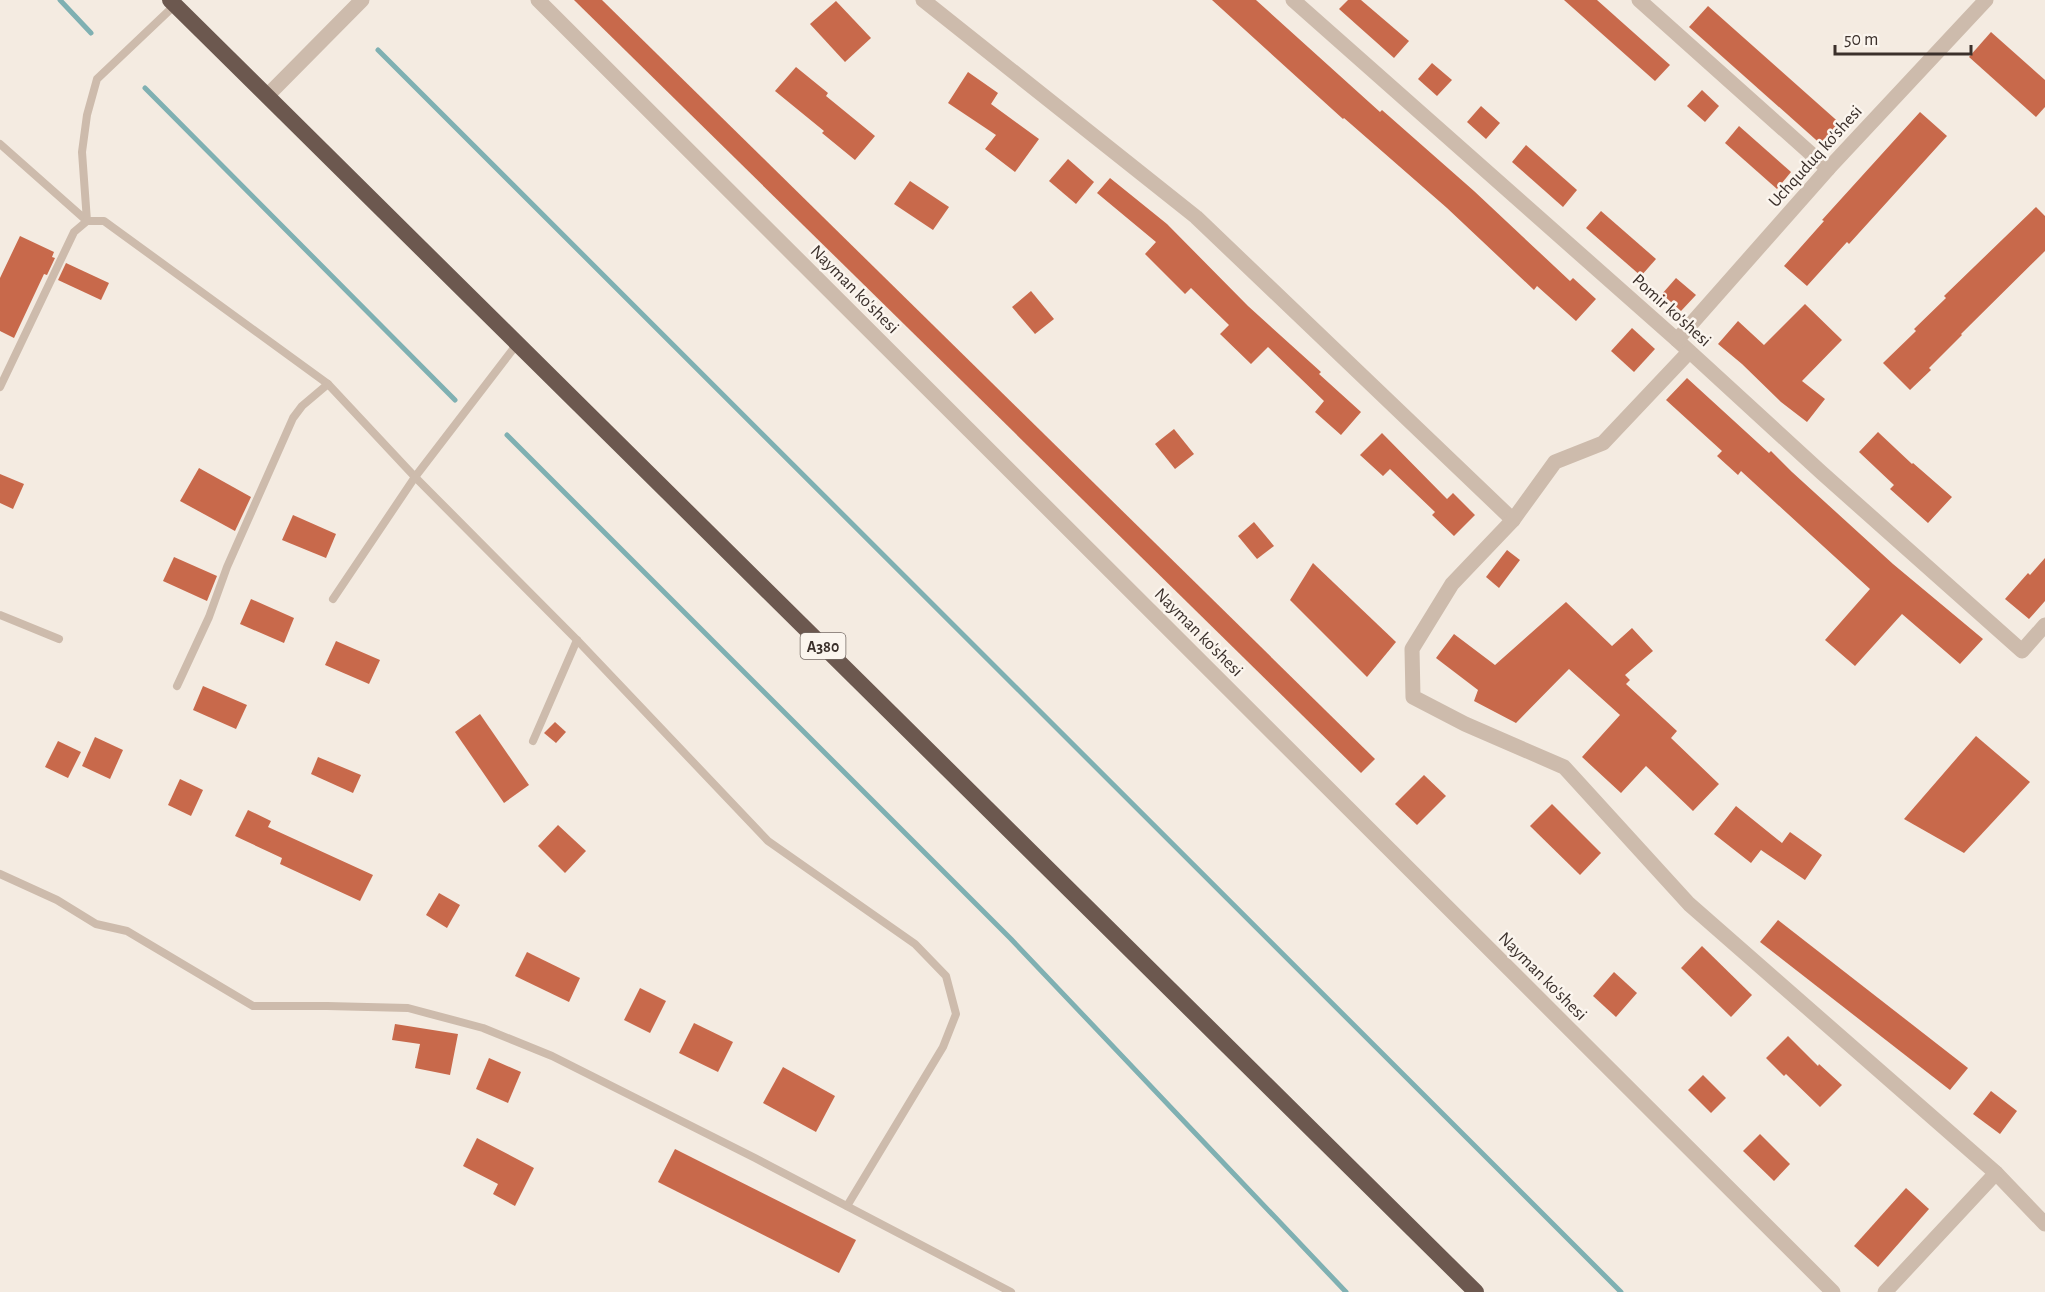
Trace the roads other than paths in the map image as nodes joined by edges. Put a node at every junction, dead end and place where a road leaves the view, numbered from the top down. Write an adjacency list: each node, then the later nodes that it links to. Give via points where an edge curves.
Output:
1 (362, 0): 8 (street)
2 (538, 0): 32 (street, Nayman ko'shesi)
3 (923, 0): 18 (street, via 1196,217)
4 (1293, 0): 12 (street, Pomir ko'shesi)
5 (1639, 0): 10 (street)
6 (1986, 0): 10 (street, Uchquduq ko'shesi)
7 (172, 2): 8 (highway, A380); 11 (lane, via 97,79 82,152)
8 (267, 96): 13 (highway, A380)
9 (0, 144): 11 (lane)
10 (1828, 169): 12 (street, Uchquduq ko'shesi)
11 (87, 221): 15 (lane, via 104,221); 16 (lane, via 74,232)
12 (1677, 340): 14 (street, Pomir ko'shesi)
13 (518, 344): 17 (lane); 31 (highway, A380)
14 (1689, 352): 18 (street, via 1603,442 1555,462); 21 (street, Pomir ko'shesi, via 2022,651)
15 (328, 384): 17 (lane); 24 (lane, via 293,418)
16 (0, 387)
17 (415, 477): 19 (lane); 23 (lane)
18 (1513, 520): 27 (street, via 1452,584 1412,649 1413,697 1564,767 1689,904)
19 (333, 599)
20 (0, 615): 22 (lane)
21 (2045, 625)
22 (59, 639)
23 (577, 640): 25 (lane); 28 (lane, via 768,841 915,944 946,976 956,1014 943,1047)
24 (177, 686)
25 (533, 741)
26 (0, 874): 28 (lane, via 57,900 96,924 127,931 253,1006 408,1008 483,1028 552,1056)
27 (1996, 1173): 29 (street); 33 (street)
28 (847, 1206): 30 (lane)
29 (2045, 1224)
30 (1011, 1292)
31 (1476, 1292)
32 (1833, 1292)
33 (1885, 1292)

